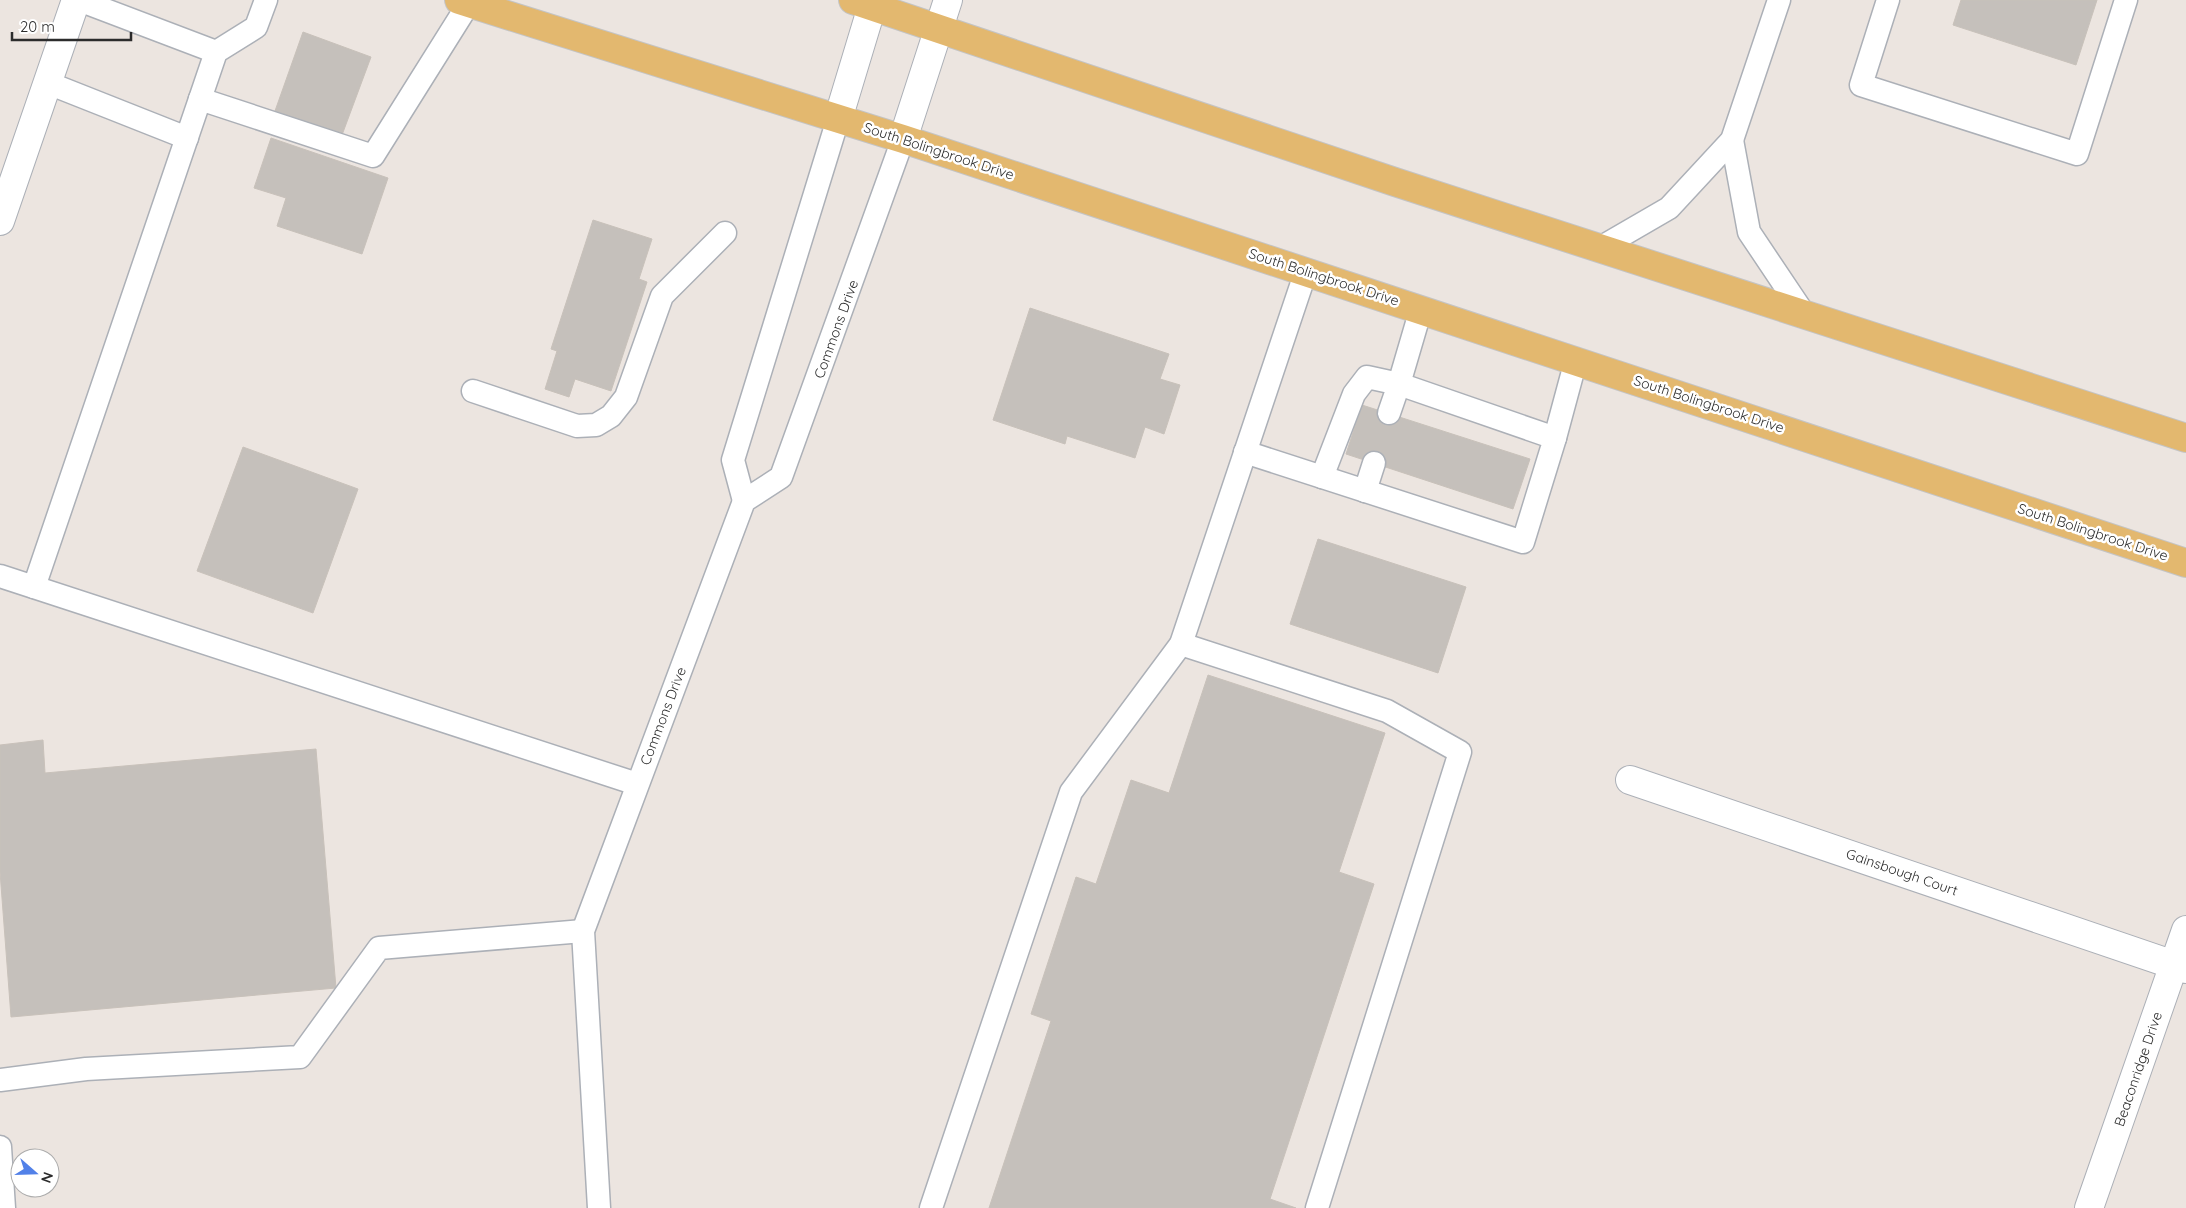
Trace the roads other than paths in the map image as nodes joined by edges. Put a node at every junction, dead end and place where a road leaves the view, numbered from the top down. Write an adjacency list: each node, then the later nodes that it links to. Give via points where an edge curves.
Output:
1 (78, 0): 10 (lane); 11 (street)
2 (266, 0): 10 (lane, via 256,27)
3 (948, 0): 9 (street)
4 (1778, 0): 16 (lane)
5 (1888, 0): 6 (lane, via 1861,85 2077,154)
6 (2126, 0)
7 (464, 2): 12 (lane, via 373,156); 13 (main road, South Bolingbrook Drive)
8 (866, 2): 9 (main road); 13 (street)
9 (939, 29): 15 (street); 19 (main road)
10 (216, 52): 12 (lane)
11 (48, 83): 14 (lane); 17 (street)
12 (200, 99): 14 (lane)
13 (838, 118): 15 (main road, South Bolingbrook Drive); 33 (lane, via 733,460)
14 (187, 138): 36 (lane)
15 (902, 139): 20 (main road, South Bolingbrook Drive); 33 (lane, Commons Drive, via 781,477)
16 (1732, 140): 19 (lane, via 1669,208); 22 (lane, via 1749,232)
17 (0, 221)
18 (725, 233): 25 (lane, via 662,296 626,397 612,416 596,425 577,426)
19 (1600, 248): 22 (main road)
20 (1306, 271): 21 (main road, South Bolingbrook Drive); 29 (lane)
21 (1421, 309): 23 (main road, South Bolingbrook Drive); 24 (lane)
22 (1804, 314): 28 (main road)
23 (1576, 360): 27 (lane); 34 (main road, South Bolingbrook Drive)
24 (1399, 384): 26 (lane); 27 (lane); 31 (lane, via 1367,377 1354,394)
25 (473, 391)
26 (1389, 413)
27 (1555, 438): 32 (lane, via 1523,542)
28 (2186, 438)
29 (1245, 452): 31 (lane); 37 (lane)
30 (1374, 463): 32 (lane)
31 (1322, 477): 32 (lane)
32 (1365, 490)
33 (744, 501): 39 (lane, Commons Drive)
34 (2186, 563)
35 (0, 576): 36 (lane)
36 (34, 587): 39 (lane)
37 (1181, 644): 47 (lane, via 1071,792); 48 (lane, via 1387,711 1460,752)
38 (1630, 780): 42 (street, Gainsbough Court)
39 (638, 784): 41 (lane, Commons Drive)
40 (2186, 930): 42 (street, Beaconridge Drive)
41 (583, 931): 43 (lane, via 379,948 300,1057 86,1069); 46 (lane)
42 (2180, 967): 49 (street, Beaconridge Drive)
43 (0, 1080)
44 (0, 1147): 45 (lane)
45 (4, 1208)
46 (599, 1208)
47 (931, 1208)
48 (1317, 1208)
49 (2089, 1208)

